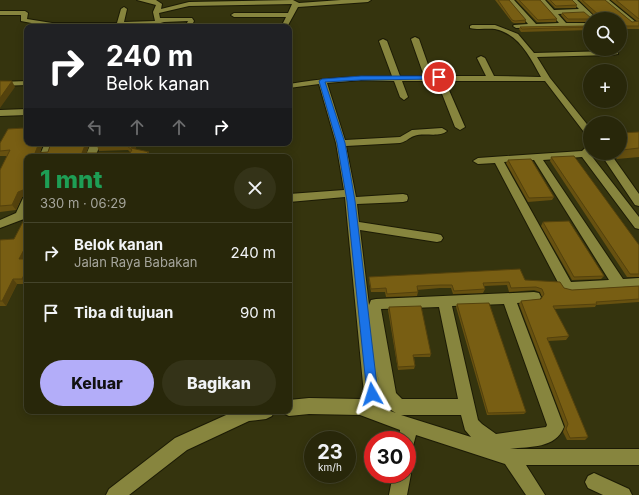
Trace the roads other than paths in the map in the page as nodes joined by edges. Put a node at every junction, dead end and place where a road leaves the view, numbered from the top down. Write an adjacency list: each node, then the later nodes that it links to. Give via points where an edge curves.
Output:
1 (140, 0): 9 (street, via 159,4)
2 (368, 0): 7 (street)
3 (511, 0): 23 (street)
4 (542, 0): 11 (street)
5 (573, 0): 10 (street)
6 (605, 0): 16 (street)
7 (301, 3): 9 (street, via 289,1 189,4); 14 (street)
8 (124, 8): 18 (street)
9 (157, 11): 15 (street, via 156,19)
10 (584, 11): 11 (street)
11 (553, 12): 24 (street)
12 (0, 13): 17 (street, via 25,13 23,20)
13 (234, 15): 14 (street)
14 (289, 16): 20 (street)
15 (161, 20): 18 (street, via 150,24); 19 (street, via 188,19 191,21)
16 (636, 23)
17 (46, 24)
18 (120, 24)
19 (190, 24)
20 (285, 24)
21 (583, 25): 24 (street)
22 (516, 26): 23 (street)
23 (534, 26): 24 (street)
24 (564, 26)
25 (472, 27): 29 (street, via 496,27 516,35)
26 (415, 39): 33 (street)
27 (384, 41): 32 (street)
28 (583, 54): 29 (street)
29 (532, 55): 35 (street)
30 (481, 58): 34 (street)
31 (439, 77): 33 (street); 34 (street); 44 (street)
32 (397, 78): 33 (street); 36 (street); 40 (street)
33 (429, 78)
34 (491, 78): 35 (street)
35 (547, 79): 43 (street)
36 (322, 81): 39 (street); 46 (street)
37 (24, 83): 38 (street)
38 (0, 84)
39 (292, 86)
40 (404, 96)
41 (24, 112): 42 (street)
42 (0, 113)
43 (583, 125)
44 (460, 127)
45 (442, 130): 46 (street, via 412,133 406,139 400,140)
46 (341, 143): 53 (street)
47 (583, 152): 48 (street)
48 (537, 158): 49 (street); 63 (street)
49 (498, 160): 52 (street); 63 (street, via 564,283 570,287)
50 (593, 160): 59 (street)
51 (610, 160): 56 (street)
52 (478, 161)
53 (350, 197): 54 (street); 55 (street); 60 (street)
54 (292, 198)
55 (403, 198)
56 (639, 202)
57 (23, 216): 58 (street)
58 (0, 224)
59 (639, 225)
60 (355, 226): 61 (street); 69 (street, via 372,394)
61 (437, 238)
62 (639, 283): 63 (street)
63 (619, 284)
64 (534, 297): 65 (street)
65 (509, 299): 66 (street); 67 (street, via 556,427 551,434 541,437 494,442 471,424)
66 (444, 301): 67 (street); 69 (street, via 375,305 374,312 389,396)
67 (467, 407): 69 (street, via 400,407)
68 (292, 408): 69 (street, via 360,407)
69 (383, 410): 71 (street)
70 (246, 414): 77 (street, via 181,444)
71 (407, 431)
72 (416, 434): 73 (street)
73 (510, 456): 74 (street); 79 (street)
74 (639, 457)
75 (594, 482): 80 (street)
76 (400, 483): 78 (street)
77 (115, 495)
78 (398, 495)
79 (536, 495)
80 (622, 495)

